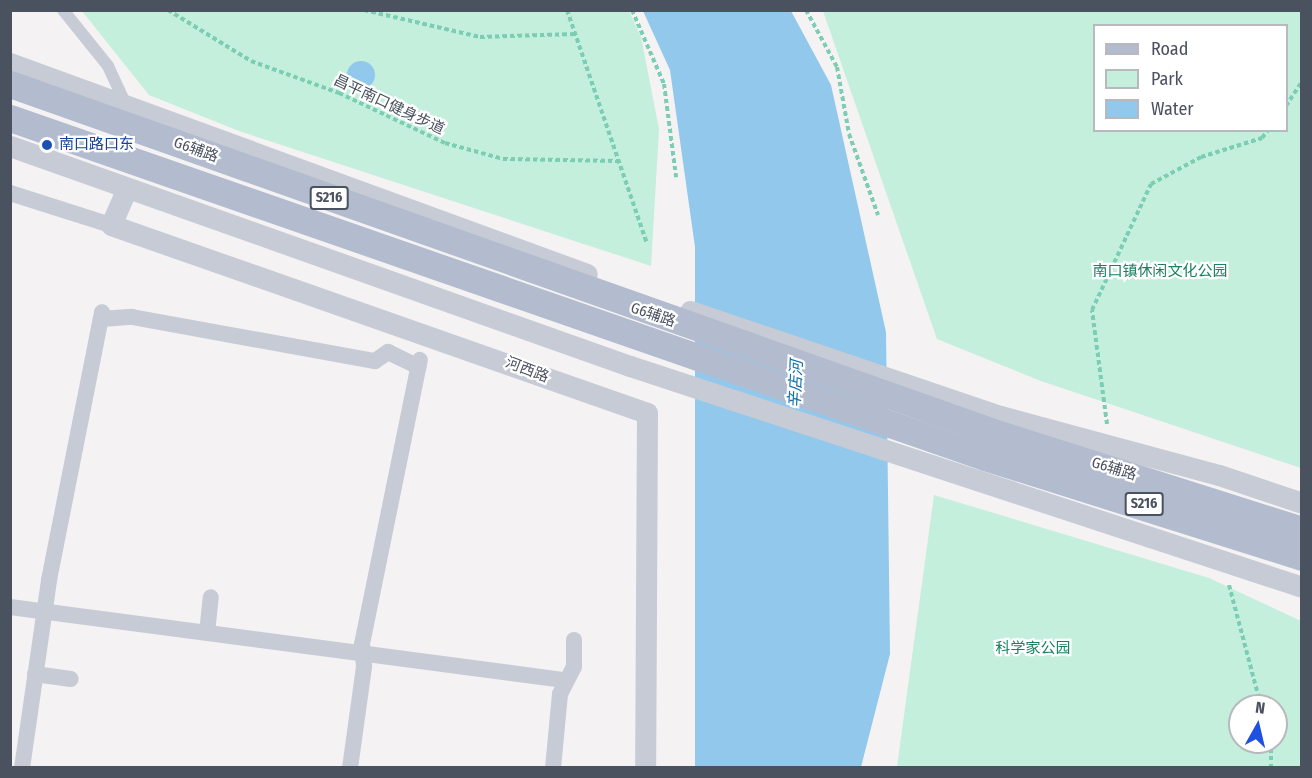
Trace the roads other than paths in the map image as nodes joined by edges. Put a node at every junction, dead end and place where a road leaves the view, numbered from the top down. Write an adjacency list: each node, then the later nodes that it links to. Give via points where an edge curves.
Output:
1 (63, 10): 4 (street, via 108,66)
2 (10, 63): 4 (street, G6辅路 / S216)
3 (10, 84): 10 (main road, G6辅路 / S216)
4 (126, 106): 10 (street, G6辅路 / S216)
5 (10, 117): 10 (main road, G6辅路 / S216)
6 (10, 146): 7 (street)
7 (127, 188): 9 (street); 15 (street, S216, via 630,366 976,483 1222,558)
8 (10, 193): 9 (street)
9 (111, 225): 30 (street, 河西路, via 647,413)
10 (647, 316): 11 (main road, G6辅路 / S216); 11 (street)
11 (992, 435): 12 (street, G6辅路 / S216, via 1110,446); 13 (main road, G6辅路 / S216); 14 (main road, G6辅路 / S216)
12 (1302, 503)
13 (1302, 530)
14 (1302, 557)
15 (1302, 587)
16 (211, 597): 19 (street)
17 (10, 607): 18 (street)
18 (44, 612): 19 (street); 21 (street, via 101,316 132,317 375,361 388,352 420,363); 22 (street)
19 (207, 633): 21 (street)
20 (574, 640): 24 (street, via 574,667)
21 (363, 653): 24 (street); 28 (street)
22 (36, 674): 23 (street); 26 (street)
23 (71, 679)
24 (564, 680): 29 (street)
25 (10, 726): 26 (street)
26 (27, 729): 27 (street)
27 (22, 768)
28 (350, 768)
29 (553, 768)
30 (645, 768)

